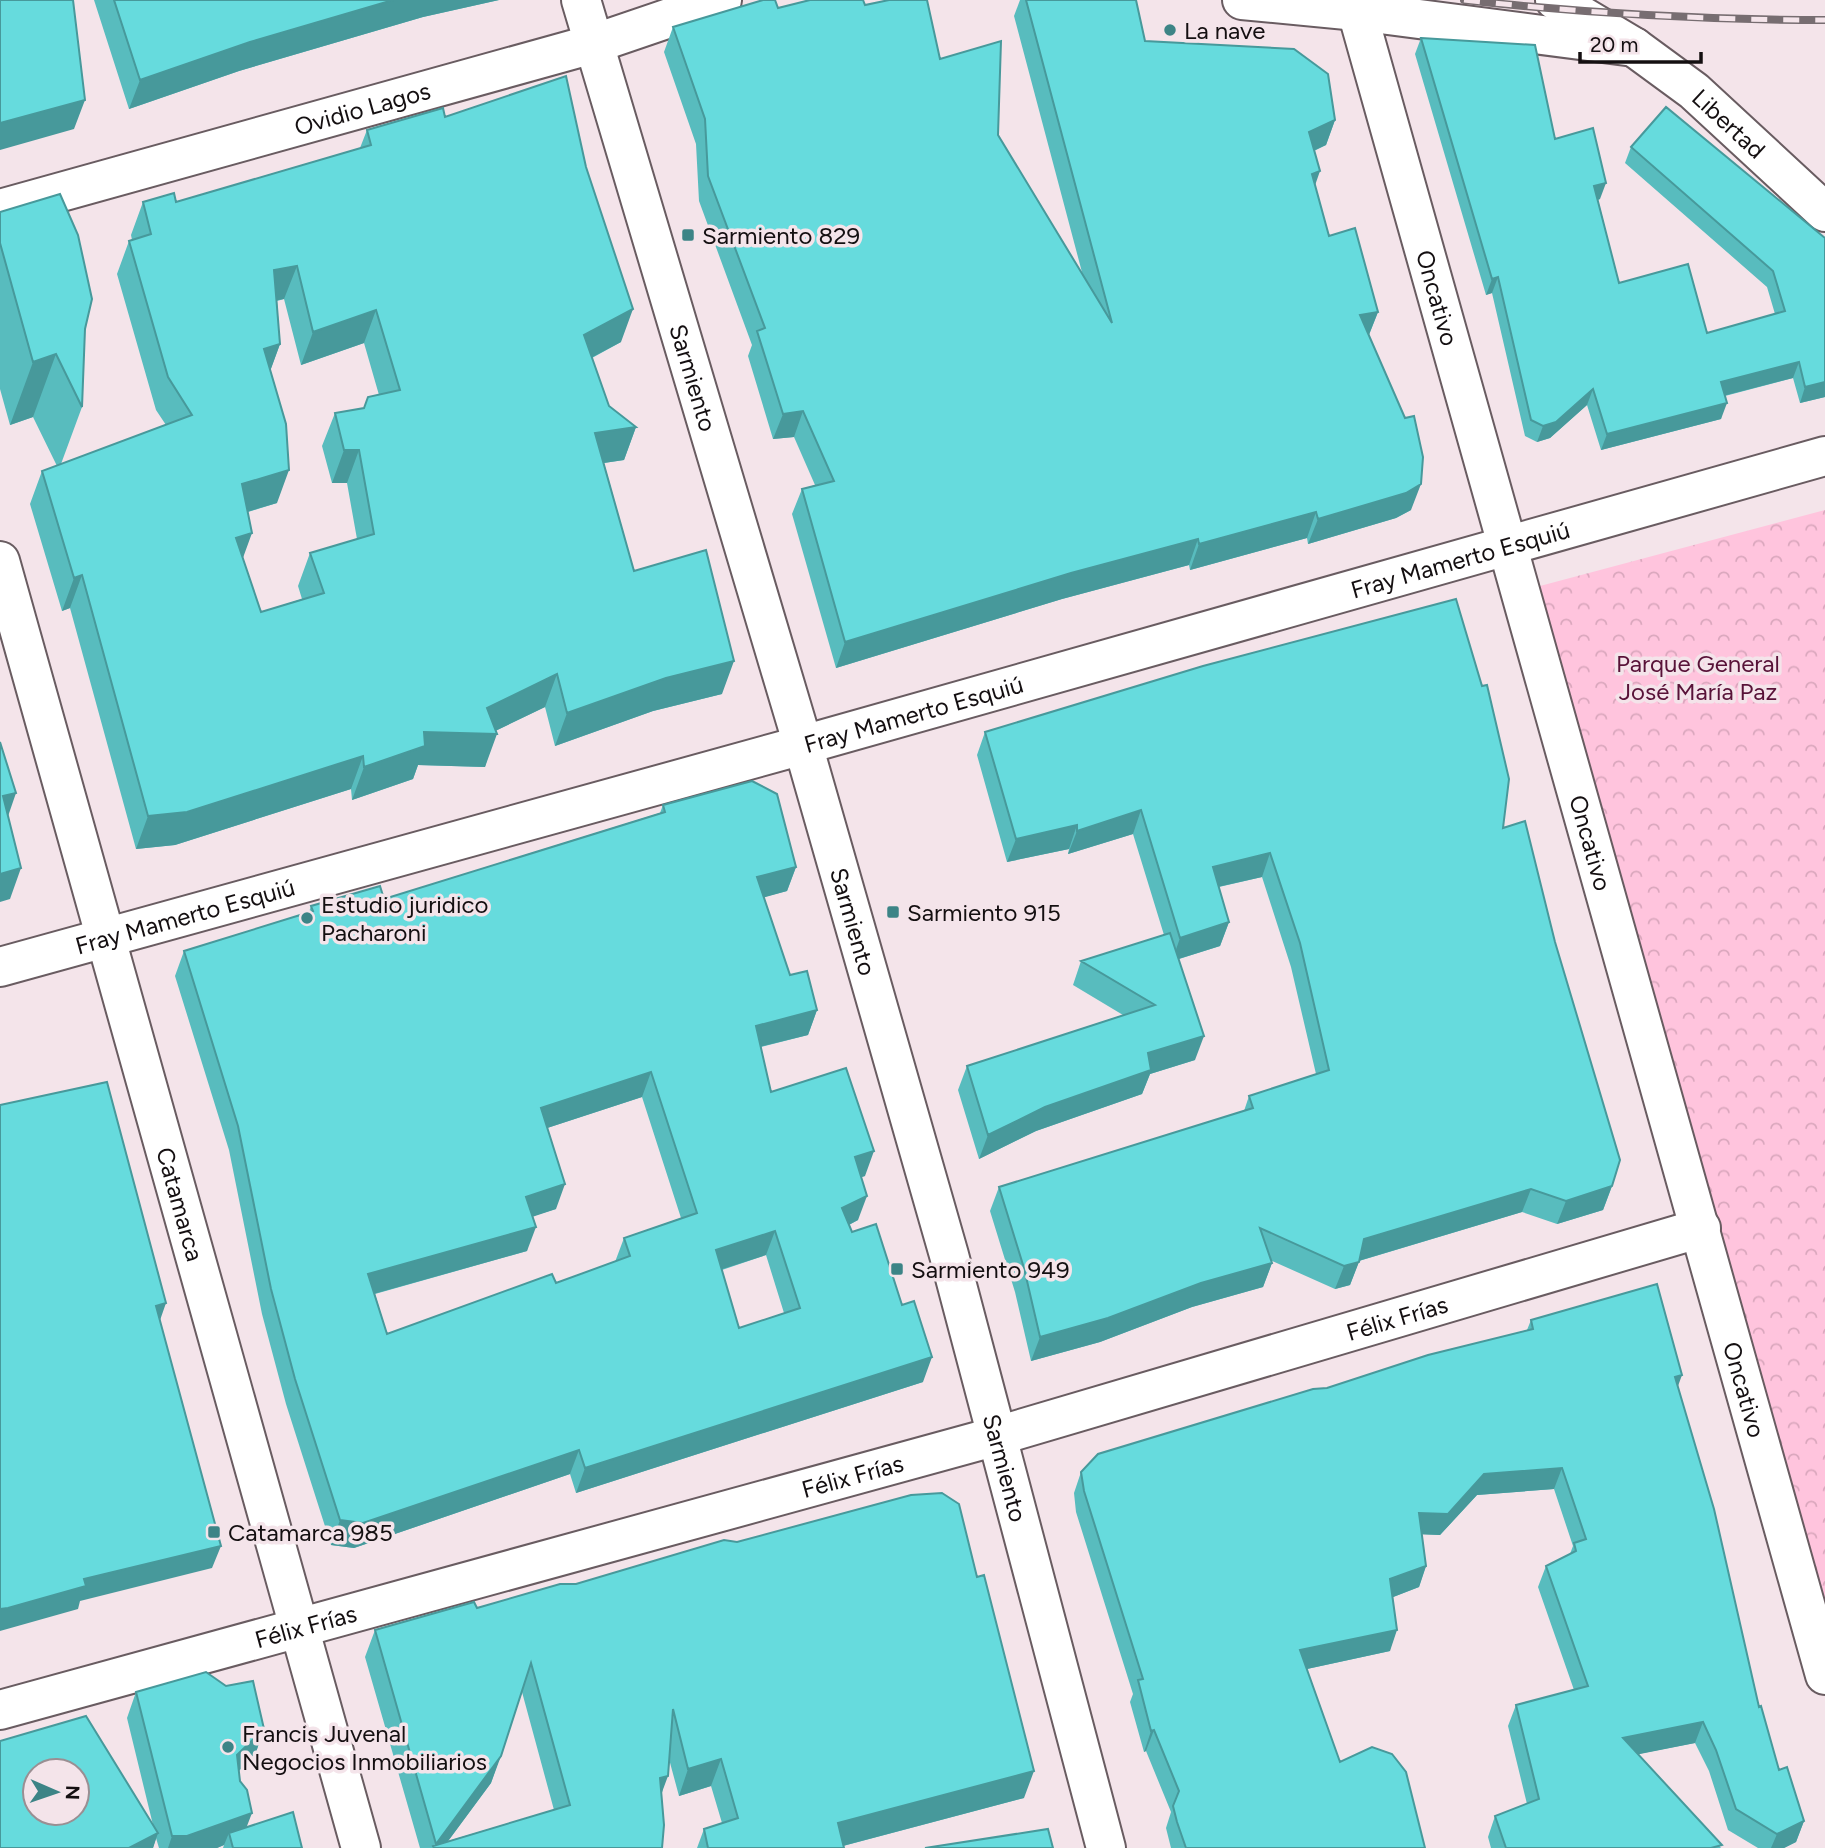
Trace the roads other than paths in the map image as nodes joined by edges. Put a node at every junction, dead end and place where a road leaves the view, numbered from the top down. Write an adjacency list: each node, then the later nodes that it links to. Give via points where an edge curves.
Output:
1 (581, 0): 6 (street, Sarmiento)
2 (722, 0): 6 (street, Ovidio Lagos)
3 (1242, 0): 5 (street)
4 (1555, 0): 7 (street, Libertad)
5 (1357, 11): 7 (street); 11 (street, Oncativo)
6 (593, 44): 8 (street, Ovidio Lagos); 13 (street, Sarmiento)
7 (1634, 47): 9 (street, Libertad, via 1694,90)
8 (0, 209)
9 (1825, 212)
10 (1825, 456): 11 (street, Fray Mamerto Esquiú)
11 (1507, 546): 13 (street, Fray Mamerto Esquiú); 16 (street, Oncativo)
12 (0, 561): 14 (street, Catamarca)
13 (803, 745): 14 (street, Fray Mamerto Esquiú); 17 (street, Sarmiento)
14 (106, 937): 15 (street, Fray Mamerto Esquiú); 18 (street, Catamarca)
15 (0, 967)
16 (1701, 1228): 17 (street, Félix Frías); 19 (street, Oncativo)
17 (997, 1436): 18 (street, Félix Frías); 22 (street, Sarmiento)
18 (299, 1627): 20 (street, Félix Frías); 21 (street, Catamarca)
19 (1825, 1675)
20 (0, 1710)
21 (361, 1848)
22 (1106, 1848)

